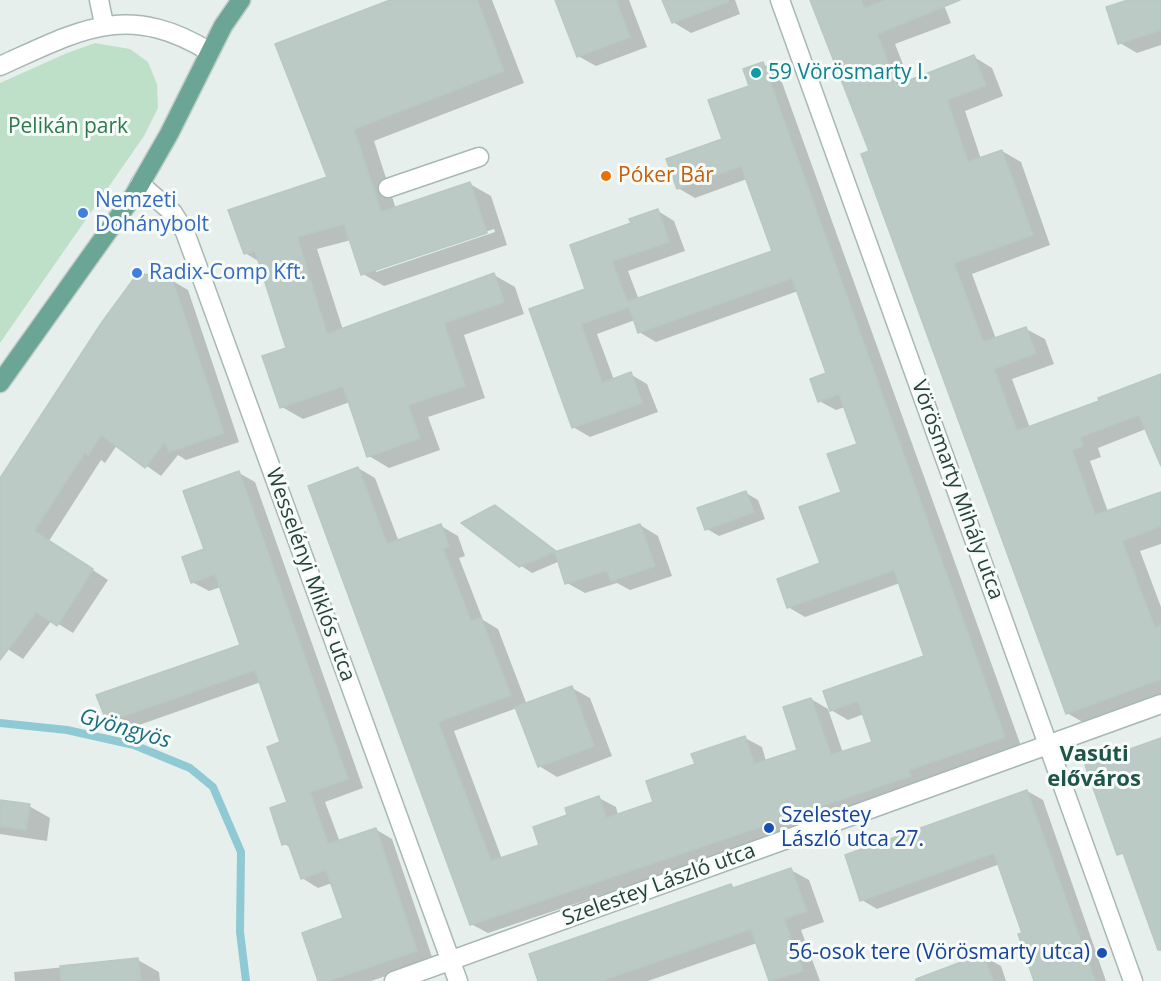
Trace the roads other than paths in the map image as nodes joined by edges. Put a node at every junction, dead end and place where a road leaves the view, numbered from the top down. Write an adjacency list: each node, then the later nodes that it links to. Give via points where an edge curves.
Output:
1 (99, 0): 4 (street)
2 (241, 0): 5 (main road)
3 (780, 0): 12 (street, Vörösmarty Mihály utca)
4 (104, 24): 5 (street, via 143,25 184,38); 6 (street)
5 (210, 52): 8 (main road)
6 (0, 66)
7 (479, 158): 9 (street)
8 (140, 184): 10 (main road); 13 (street, Wesselényi Miklós utca, via 173,213 185,232)
9 (388, 188)
10 (0, 383)
11 (1161, 704): 12 (street, Szelestey László utca)
12 (1049, 743): 13 (street, Szelestey László utca); 16 (street, Vörösmarty Mihály utca)
13 (451, 961): 14 (street, Szelestey László utca); 15 (street, Wesselényi Miklós utca)
14 (394, 981)
15 (458, 981)
16 (1133, 981)

